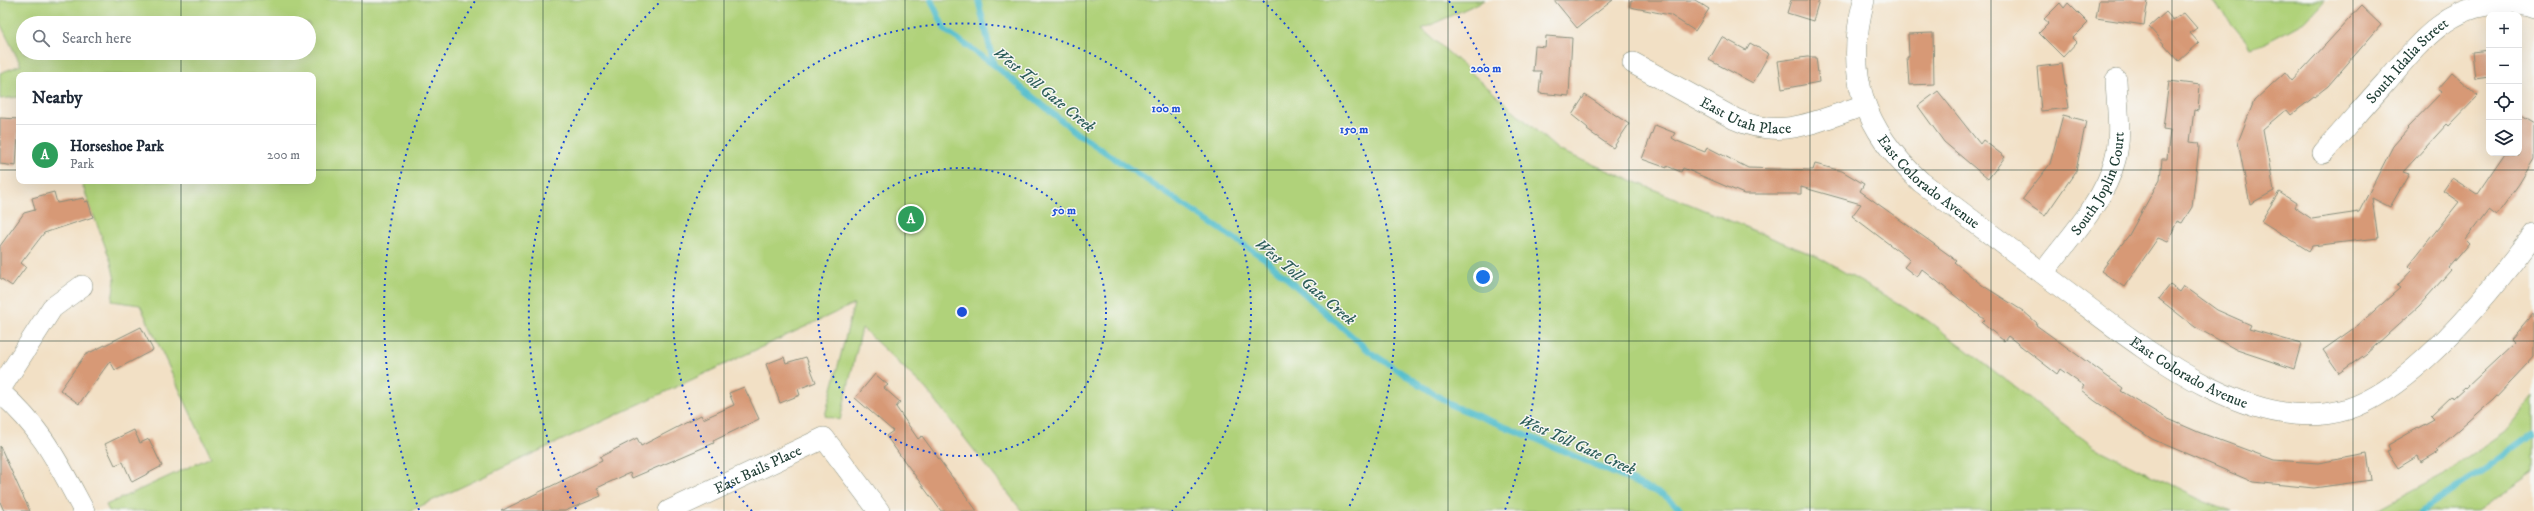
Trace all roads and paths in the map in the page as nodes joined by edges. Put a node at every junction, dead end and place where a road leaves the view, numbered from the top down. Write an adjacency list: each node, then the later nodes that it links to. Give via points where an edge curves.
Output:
1 (1864, 0): 5 (street, East Colorado Avenue, via 1856,46 1857,72)
2 (2534, 8): 6 (street, South Idalia Street, via 2509,3 2487,4 2466,10 2446,20 2424,39)
3 (1633, 63): 5 (street, East Utah Place, via 1735,119 1770,130 1793,129)
4 (2116, 80): 8 (street, South Joplin Court, via 2118,142 2116,159 2108,182)
5 (1864, 105): 8 (street, East Colorado Avenue, via 1884,143 1900,163 1921,182)
6 (2323, 153)
7 (2534, 234): 8 (street, East Colorado Avenue, via 2456,327 2400,378 2375,397 2348,409 2327,414 2282,414 2215,390 2174,368 2136,343)
8 (2042, 273)
9 (82, 286): 10 (street, via 52,308)
10 (0, 390): 11 (street, via 37,428)
11 (84, 511)
12 (669, 511): 13 (street, East Bails Place, via 824,438)
13 (879, 511)

